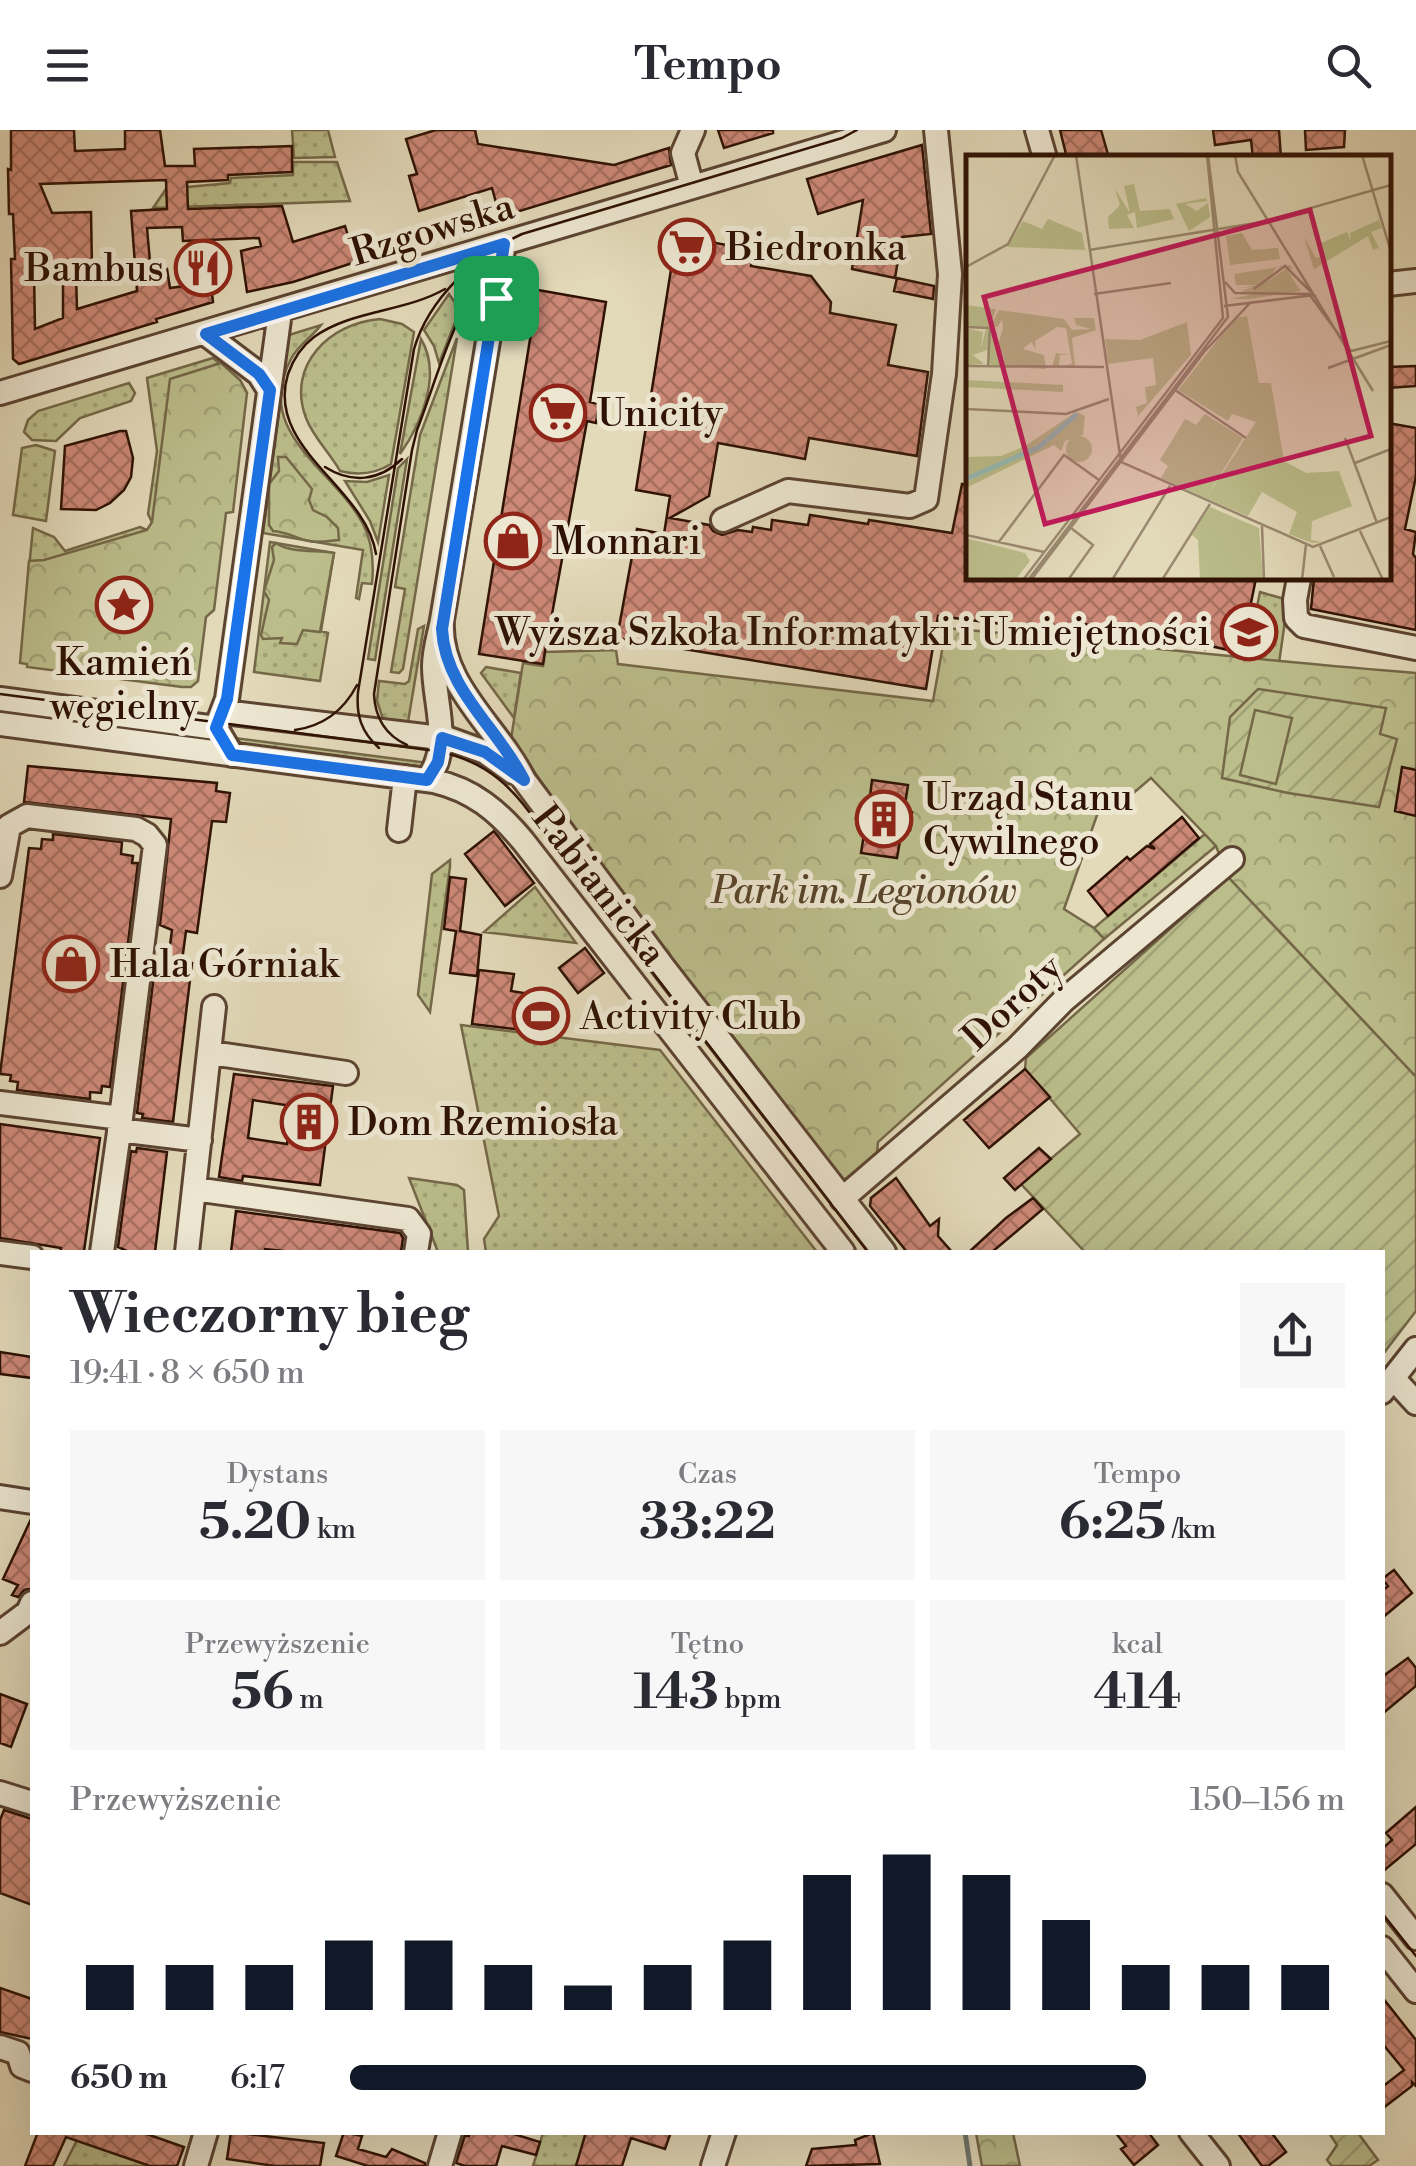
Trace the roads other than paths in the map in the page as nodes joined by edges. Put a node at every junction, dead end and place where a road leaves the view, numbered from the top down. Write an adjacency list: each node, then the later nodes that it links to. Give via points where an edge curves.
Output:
1 (693, 130): 6 (street, via 683,153)
2 (884, 130): 6 (street, Rzgowska)
3 (936, 130): 14 (street, via 950,274 926,499 910,506 788,491)
4 (1037, 130): 5 (street)
5 (1044, 155)
6 (692, 187): 7 (street, Rzgowska)
7 (504, 244): 10 (street, Rzgowska); 16 (street)
8 (1416, 281): 9 (street)
9 (1391, 284)
10 (280, 312): 11 (street, Rzgowska); 12 (street)
11 (206, 334): 12 (street); 13 (street, Rzgowska)
12 (270, 390): 19 (street)
13 (0, 394)
14 (724, 520)
15 (1299, 580): 17 (street, via 1296,618 1304,626)
16 (442, 620): 21 (street, via 434,670); 24 (street, via 456,680)
17 (1416, 648)
18 (0, 700): 19 (street)
19 (220, 720): 21 (street); 22 (street)
20 (0, 724): 22 (street, Pabianicka)
21 (442, 738): 23 (street, via 438,762); 24 (street, via 485,752)
22 (232, 755): 23 (street, Pabianicka)
23 (416, 779): 25 (street); 39 (street, Pabianicka, via 466,791 509,824)
24 (524, 780): 35 (street, Pabianicka)
25 (399, 830)
26 (1232, 859): 35 (street, Doroty)
27 (0, 876): 32 (street, via 10,826 27,816 136,829 155,845)
28 (214, 1007): 29 (street)
29 (211, 1053): 30 (street); 33 (street)
30 (346, 1073)
31 (0, 1103): 32 (street)
32 (120, 1124): 33 (street); 36 (street)
33 (200, 1140): 34 (street)
34 (194, 1189): 37 (street); 38 (street, via 408,1219 419,1234)
35 (842, 1199): 40 (street, Pabianicka)
36 (102, 1250)
37 (186, 1250)
38 (416, 1250)
39 (841, 1250)
40 (882, 1250)
41 (0, 1253): 42 (street)
42 (30, 1257)
43 (1416, 1350): 44 (street)
44 (1388, 1385): 45 (street)
45 (1416, 1402)
46 (0, 1497): 47 (street)
47 (30, 1502)
48 (30, 1608): 49 (street)
49 (0, 1633)
50 (0, 1793): 51 (street)
51 (30, 1803)
52 (1385, 1899): 53 (street)
53 (1416, 1938)
54 (1385, 1952): 55 (street)
55 (1416, 1991)
56 (0, 2047): 57 (street, via 18,2053)
57 (30, 2069)
58 (205, 2135): 62 (street)
59 (449, 2135): 63 (street)
60 (723, 2135): 64 (street)
61 (1193, 2135): 65 (street)
62 (196, 2166)
63 (440, 2166)
64 (713, 2166)
65 (1218, 2166)

